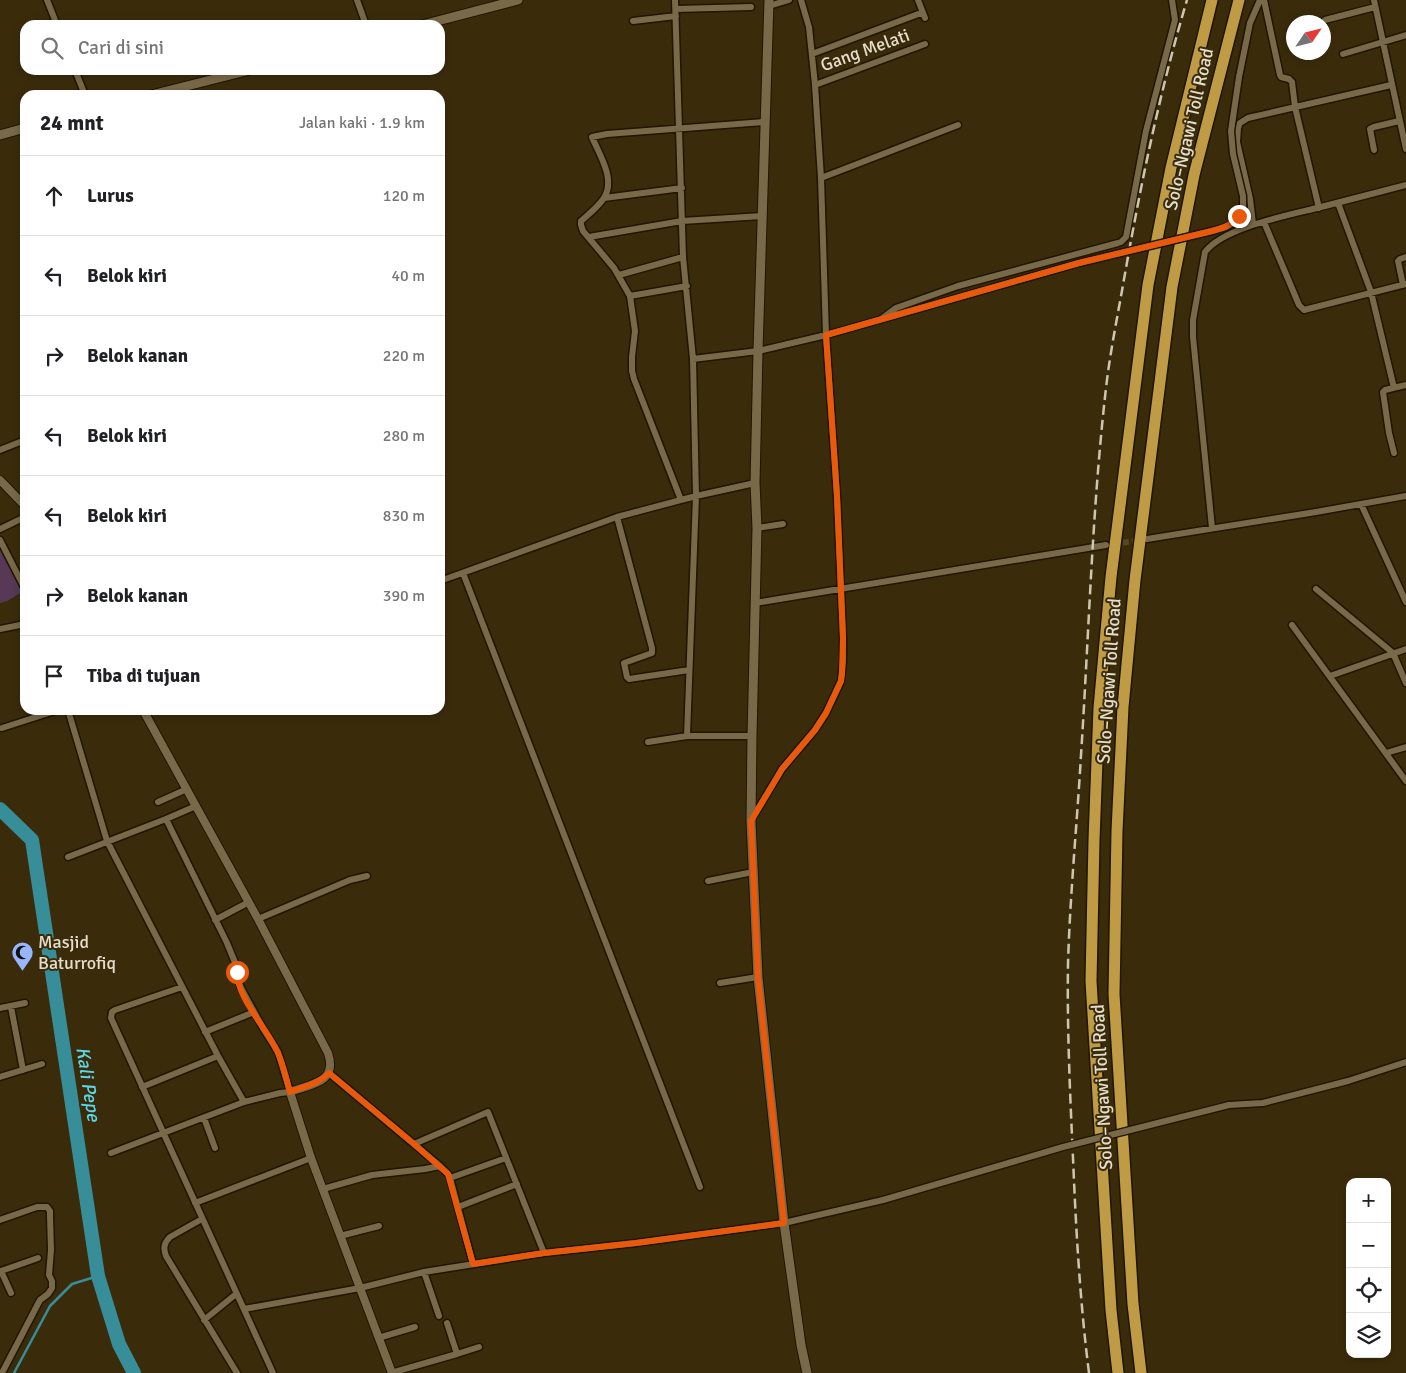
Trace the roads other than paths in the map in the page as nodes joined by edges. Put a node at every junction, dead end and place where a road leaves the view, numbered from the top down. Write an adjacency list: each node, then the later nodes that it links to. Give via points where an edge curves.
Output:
1 (47, 0): 19 (street)
2 (357, 0): 20 (street)
3 (518, 0): 21 (main road)
4 (676, 0): 17 (street)
5 (789, 0): 14 (street)
6 (800, 0): 26 (street, via 809,27)
7 (918, 0): 26 (street, via 923,15)
8 (1172, 0): 61 (street, via 1175,20 1146,131 1124,240 958,286 896,308)
9 (1212, 0): 182 (highway, Solo–Ngawi Toll Road, via 1171,168 1148,286 1111,577 1099,708 1091,981 1111,1310)
10 (1239, 0): 183 (highway, Solo–Ngawi Toll Road, via 1194,175 1172,287 1136,570 1123,707 1114,994 1133,1304)
11 (1260, 0): 61 (street, bridge, via 1250,23 1231,130 1243,196 1243,209 1234,222 1212,231 1079,263)
12 (1264, 0): 34 (street, via 1280,75 1292,82)
13 (1374, 0): 16 (street)
14 (769, 3): 36 (main road)
15 (751, 7): 17 (street)
16 (1375, 8): 18 (street); 24 (street)
17 (676, 13): 22 (street); 39 (street)
18 (1331, 18)
19 (55, 20)
20 (364, 20)
21 (441, 20)
22 (633, 21)
23 (1406, 35): 24 (street)
24 (1382, 42): 27 (street); 31 (street)
25 (925, 44): 30 (street, Gang Melati)
26 (812, 54): 30 (street)
27 (1343, 54)
28 (77, 75): 32 (street)
29 (230, 75): 33 (main road)
30 (815, 85): 43 (street)
31 (1392, 85): 34 (street); 35 (street)
32 (83, 90)
33 (171, 90)
34 (1295, 108): 48 (street); 52 (street, via 1248,118 1238,128)
35 (1399, 121): 41 (street); 42 (street, via 1370,129)
36 (765, 122): 39 (street); 49 (main road)
37 (958, 125): 43 (street)
38 (20, 129): 40 (main road)
39 (680, 129): 45 (street); 46 (street, via 592,137 607,174)
40 (0, 135)
41 (1406, 149)
42 (1374, 150)
43 (821, 178): 62 (street)
44 (1406, 185): 47 (street)
45 (682, 188): 46 (street); 50 (street)
46 (604, 198): 53 (street, via 581,221 583,231)
47 (1338, 203): 48 (street); 59 (street)
48 (1319, 208): 51 (street)
49 (762, 216): 50 (street); 63 (main road)
50 (682, 221): 53 (street); 54 (street)
51 (1264, 222): 52 (street); 59 (street, via 1304,310)
52 (1254, 224): 81 (street, via 1216,241 1205,252 1193,320)
53 (589, 237): 56 (street)
54 (683, 257): 56 (street); 58 (street)
55 (1406, 257): 57 (street, via 1398,261)
56 (619, 274): 60 (street)
57 (1404, 285): 59 (street)
58 (687, 286): 60 (street); 64 (street)
59 (1371, 292): 66 (street)
60 (630, 296): 74 (street, via 634,380)
61 (880, 320): 62 (street)
62 (826, 335): 63 (street); 89 (street)
63 (758, 351): 64 (street); 71 (main road)
64 (693, 359): 72 (street)
65 (1406, 385): 66 (street)
66 (1394, 388): 69 (street, via 1384,392)
67 (20, 442): 68 (street)
68 (0, 450)
69 (1394, 453)
70 (0, 480): 75 (street)
71 (755, 483): 72 (street); 80 (main road)
72 (696, 496): 74 (street); 99 (street)
73 (1406, 496): 76 (street)
74 (681, 500): 77 (street)
75 (20, 501)
76 (1362, 504): 81 (street); 90 (street, via 1389,566)
77 (617, 517): 86 (street); 99 (street, via 652,648 652,653 624,663 627,677)
78 (20, 520): 82 (street)
79 (784, 524): 80 (street)
80 (757, 528): 93 (main road)
81 (1212, 528): 83 (street)
82 (0, 529)
83 (1147, 539)
84 (0, 540): 88 (street)
85 (1106, 545): 89 (street)
86 (463, 573): 87 (street); 152 (street)
87 (445, 579)
88 (20, 580)
89 (841, 588): 93 (street); 116 (street, via 841,681 826,713 782,769)
90 (1403, 588): 92 (street)
91 (1316, 589): 98 (street)
92 (1406, 602)
93 (754, 603): 107 (main road)
94 (20, 625): 96 (street)
95 (1292, 625): 100 (street)
96 (0, 629)
97 (1406, 649): 98 (street)
98 (1393, 653): 100 (street); 101 (street)
99 (689, 670): 106 (street)
100 (1330, 676): 110 (street)
101 (1406, 683)
102 (42, 715): 105 (street)
103 (69, 715): 117 (street)
104 (146, 715): 112 (street)
105 (2, 728)
106 (687, 736): 107 (street); 108 (street)
107 (752, 736): 116 (main road)
108 (648, 742)
109 (1406, 747): 110 (street)
110 (1386, 753): 111 (street)
111 (1406, 781)
112 (187, 789): 113 (street); 114 (street)
113 (158, 802)
114 (196, 806): 115 (street); 122 (street)
115 (166, 819): 117 (street); 124 (street)
116 (751, 821): 119 (main road)
117 (107, 841): 118 (street); 127 (street)
118 (68, 857)
119 (753, 872): 121 (street); 125 (main road)
120 (367, 876): 123 (street, via 350,880)
121 (708, 881)
122 (249, 902): 123 (street); 124 (street)
123 (258, 919): 137 (street, via 328,1053)
124 (215, 920): 131 (street, via 236,965 238,982)
125 (758, 978): 126 (street); 158 (main road)
126 (720, 983)
127 (182, 986): 132 (street); 139 (street, via 115,1010 111,1015)
128 (24, 1003): 129 (street)
129 (11, 1007): 130 (street); 136 (street)
130 (0, 1008)
131 (254, 1012): 132 (street); 140 (street, via 278,1052)
132 (205, 1032): 133 (street)
133 (218, 1056): 139 (street); 141 (street)
134 (1406, 1062): 158 (street, bridge, via 1348,1081 1263,1103 1229,1105 883,1200)
135 (42, 1064): 136 (street)
136 (23, 1070): 138 (street)
137 (329, 1073): 140 (street, via 310,1086); 144 (street)
138 (0, 1077)
139 (142, 1087): 143 (street)
140 (290, 1092): 141 (street); 147 (street)
141 (244, 1102): 142 (street)
142 (204, 1118): 143 (street); 145 (street)
143 (163, 1132): 146 (street); 154 (street)
144 (414, 1144): 148 (street, via 488,1112); 149 (street)
145 (215, 1148)
146 (110, 1153)
147 (310, 1158): 153 (street); 154 (street)
148 (506, 1158): 150 (street); 151 (street)
149 (440, 1166): 150 (street); 153 (street, via 372,1175)
150 (450, 1178): 155 (street)
151 (517, 1184): 155 (street); 161 (street)
152 (700, 1187)
153 (323, 1190): 160 (street)
154 (195, 1202): 156 (street)
155 (458, 1207): 163 (street)
156 (202, 1219): 168 (street); 171 (street, via 170,1237 164,1250)
157 (0, 1220): 177 (street, via 47,1206 50,1210 49,1275 52,1281 52,1288 40,1300)
158 (784, 1223): 161 (street); 181 (main road)
159 (379, 1226): 160 (street)
160 (340, 1236): 166 (street)
161 (544, 1253): 163 (street)
162 (38, 1258): 164 (street)
163 (473, 1264): 165 (street)
164 (1, 1271): 167 (street)
165 (424, 1272): 166 (street); 170 (street)
166 (360, 1288): 169 (street); 174 (street)
167 (11, 1294)
168 (236, 1294): 169 (street); 171 (street)
169 (244, 1309): 179 (street)
170 (439, 1316)
171 (204, 1320): 178 (street)
172 (447, 1323): 176 (street)
173 (415, 1327): 174 (street)
174 (378, 1338): 180 (street)
175 (479, 1347): 176 (street)
176 (457, 1354): 180 (street)
177 (2, 1373)
178 (237, 1373)
179 (273, 1373)
180 (391, 1373)
181 (807, 1373)
182 (1118, 1373)
183 (1141, 1373)

